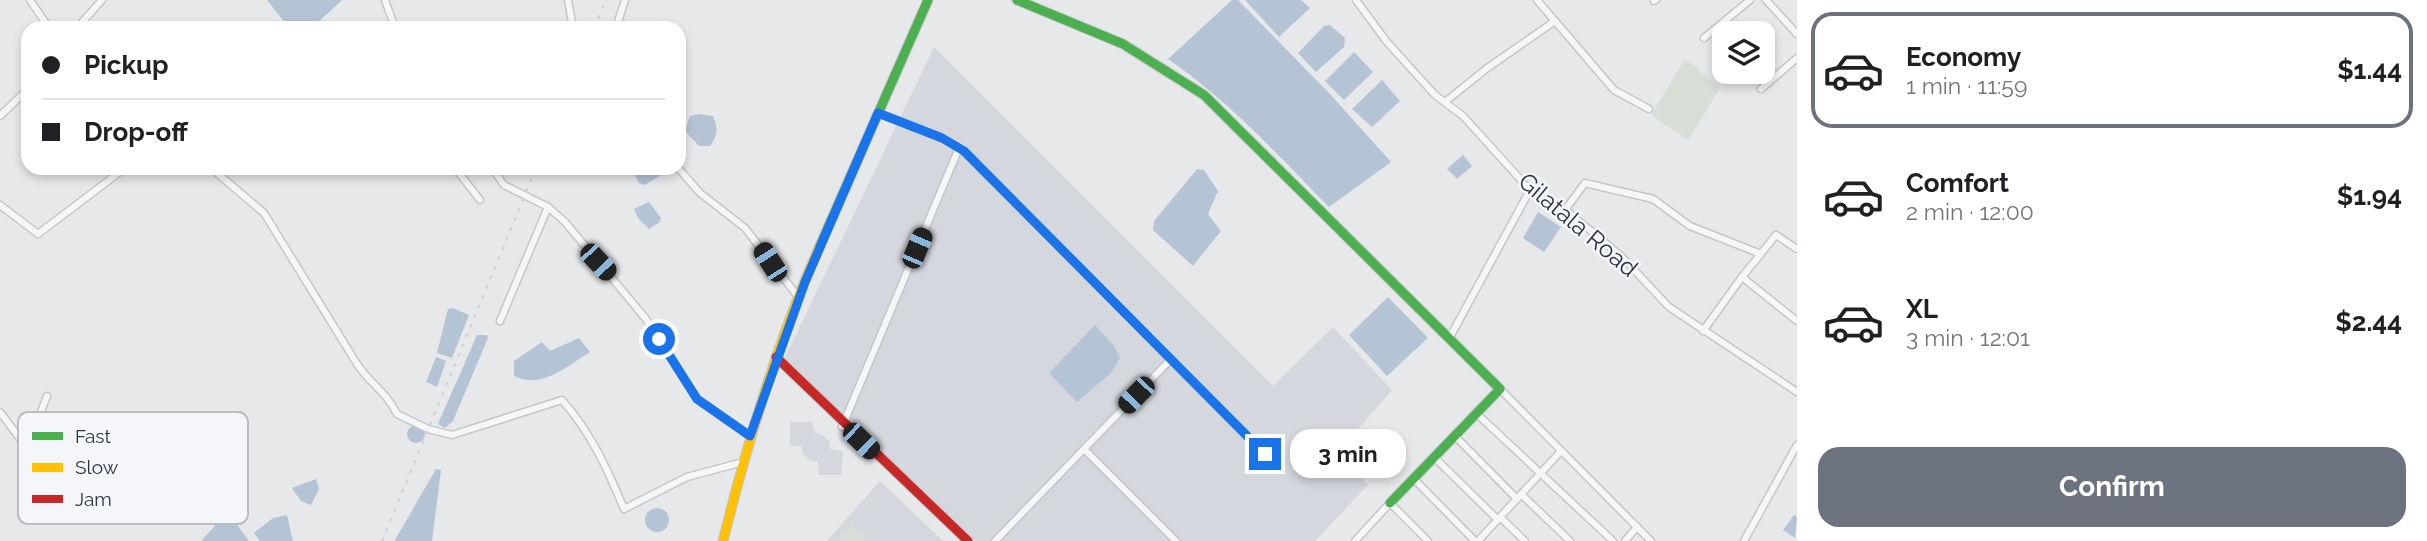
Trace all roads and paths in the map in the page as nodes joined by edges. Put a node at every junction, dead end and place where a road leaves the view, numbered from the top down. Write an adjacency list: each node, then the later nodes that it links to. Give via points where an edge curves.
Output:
1 (30, 0): 12 (street)
2 (103, 0): 13 (street)
3 (385, 0): 14 (street)
4 (568, 0): 15 (street)
5 (625, 0): 16 (street)
6 (928, 0): 25 (main road)
7 (1017, 0): 45 (main road, via 1123,44 1204,94)
8 (1356, 0): 23 (street, Gilatala Road, via 1387,41)
9 (1537, 0): 17 (street)
10 (1750, 0): 19 (street)
11 (1766, 0): 18 (street)
12 (44, 21)
13 (84, 21)
14 (392, 21)
15 (572, 21)
16 (618, 21)
17 (1555, 21): 23 (street); 24 (street, via 1614,90)
18 (1796, 31)
19 (1704, 38)
20 (1797, 58): 21 (street)
21 (1761, 89)
22 (21, 96): 26 (street)
23 (1445, 102): 33 (street, Gilatala Road)
24 (1649, 109)
25 (878, 113): 27 (street); 41 (main road)
26 (0, 116)
27 (959, 148): 47 (street); 54 (street)
28 (116, 175): 35 (street, via 38,234)
29 (219, 175): 63 (street, via 264,213 356,363 367,379 387,394 397,414 452,435 562,400 582,423 605,463 624,509 687,477)
30 (460, 175): 34 (street)
31 (497, 175): 36 (street, via 504,185)
32 (684, 175): 41 (street, via 745,229)
33 (1531, 190): 37 (street, Gilatala Road); 45 (street)
34 (480, 200)
35 (0, 205)
36 (548, 207): 42 (street); 57 (street, via 619,283 697,399)
37 (1565, 210): 39 (street, via 1585,183 1653,200 1690,226); 44 (street, Gilatala Road, via 1622,257 1669,307)
38 (1797, 249): 39 (street, via 1776,235)
39 (1761, 254): 40 (street)
40 (1742, 277): 43 (street); 44 (street)
41 (799, 298): 46 (main road)
42 (500, 321)
43 (1797, 321)
44 (1703, 331): 49 (street, Gilatala Road)
45 (1450, 337): 48 (main road)
46 (776, 358): 54 (main road); 57 (main road)
47 (1171, 359): 59 (street); 61 (street)
48 (1500, 389): 53 (main road); 60 (street)
49 (1797, 391)
50 (47, 396): 52 (street)
51 (0, 412): 56 (street)
52 (41, 412)
53 (1476, 413): 55 (main road); 64 (street)
54 (843, 426): 71 (main road)
55 (1454, 435): 62 (main road); 66 (street)
56 (18, 436)
57 (750, 436): 63 (main road)
58 (1797, 445): 82 (street)
59 (1084, 449): 72 (street); 73 (street)
60 (1561, 451): 64 (street); 69 (street)
61 (1265, 454)
62 (1434, 457): 65 (main road); 68 (street)
63 (743, 462): 70 (main road)
64 (1539, 474): 66 (street); 79 (street)
65 (1413, 478): 67 (main road); 76 (street)
66 (1519, 497): 68 (street); 78 (street)
67 (1390, 503): 74 (street); 75 (street)
68 (1499, 518): 76 (street); 77 (street)
69 (1637, 527): 80 (street); 81 (street)
70 (723, 541)
71 (966, 541)
72 (995, 541)
73 (1176, 541)
74 (1355, 541)
75 (1428, 541)
76 (1478, 541)
77 (1525, 541)
78 (1570, 541)
79 (1613, 541)
80 (1625, 541)
81 (1651, 541)
82 (1744, 541)

